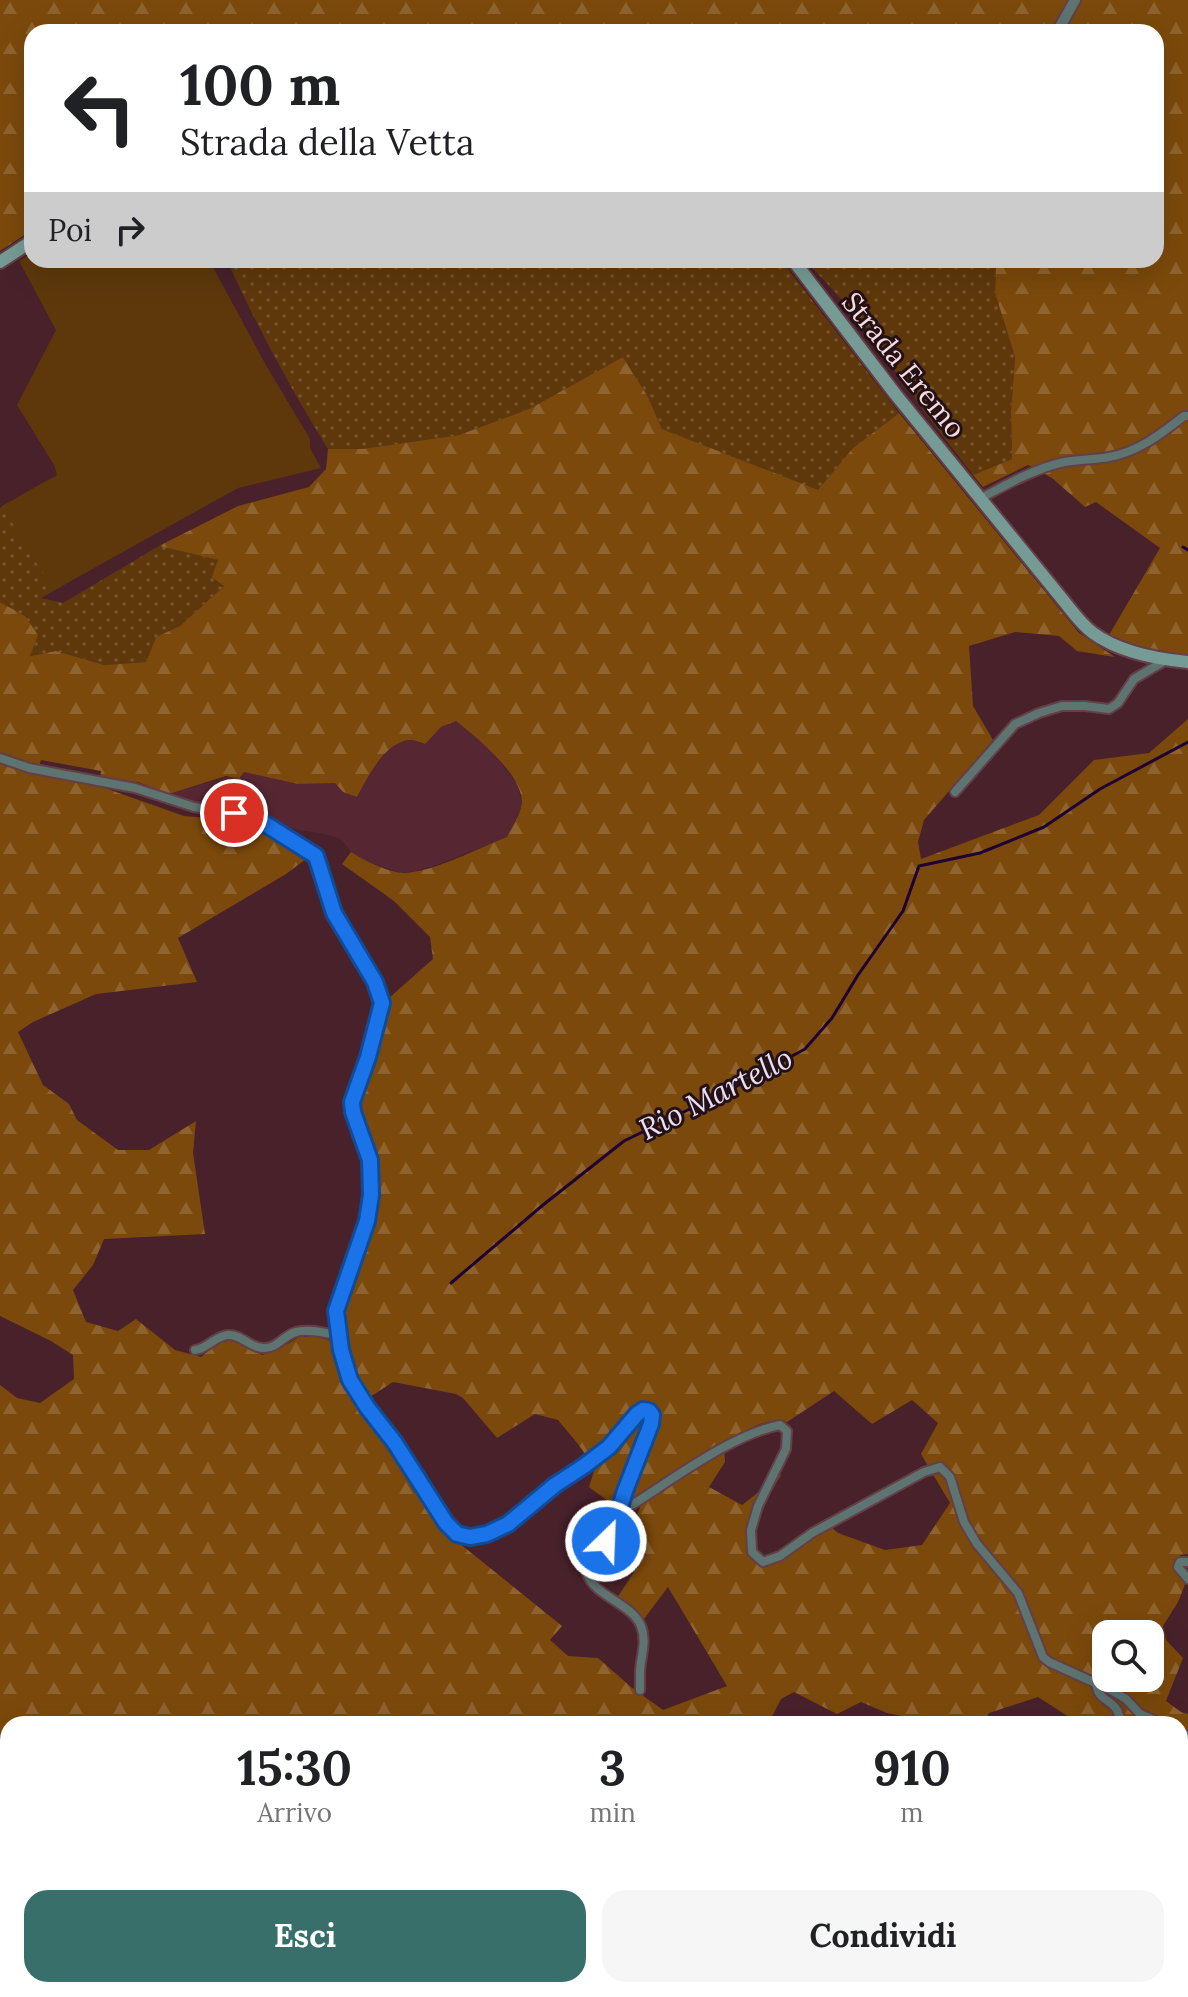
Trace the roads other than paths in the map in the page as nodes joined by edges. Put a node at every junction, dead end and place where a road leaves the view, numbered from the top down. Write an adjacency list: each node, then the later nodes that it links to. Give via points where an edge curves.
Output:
1 (1075, 0): 2 (street)
2 (1062, 24)
3 (24, 246): 4 (main road)
4 (0, 262)
5 (799, 268): 7 (main road, Strada Eremo)
6 (1188, 416): 7 (street, via 1131,451 1060,463)
7 (981, 498): 8 (main road, Strada Eremo, via 1092,632 1123,649)
8 (1166, 660): 9 (main road, Strada Eremo); 11 (street, via 1134,679 1109,709 1062,706 1015,724)
9 (1188, 662)
10 (0, 758): 12 (street, via 259,820 316,856 334,913 382,1003 352,1102 370,1160 371,1206 337,1308)
11 (955, 792)
12 (340, 1335): 13 (street, via 298,1331 263,1348 225,1335); 14 (street, via 350,1380 457,1534 487,1534 508,1524 609,1447 637,1414 649,1411 651,1424)
13 (195, 1350)
14 (623, 1502): 17 (street, via 632,1505 724,1448 780,1425 787,1431 786,1449 751,1530 752,1552 763,1562 940,1467 950,1477 977,1544 1018,1593 1043,1657); 18 (street, via 587,1573 641,1626 645,1645)
15 (1188, 1562): 16 (street, via 1178,1564)
16 (1188, 1579)
17 (1092, 1680)
18 (640, 1690)
19 (1098, 1692): 21 (street)
20 (1114, 1692): 22 (street)
21 (1119, 1716)
22 (1144, 1716)

